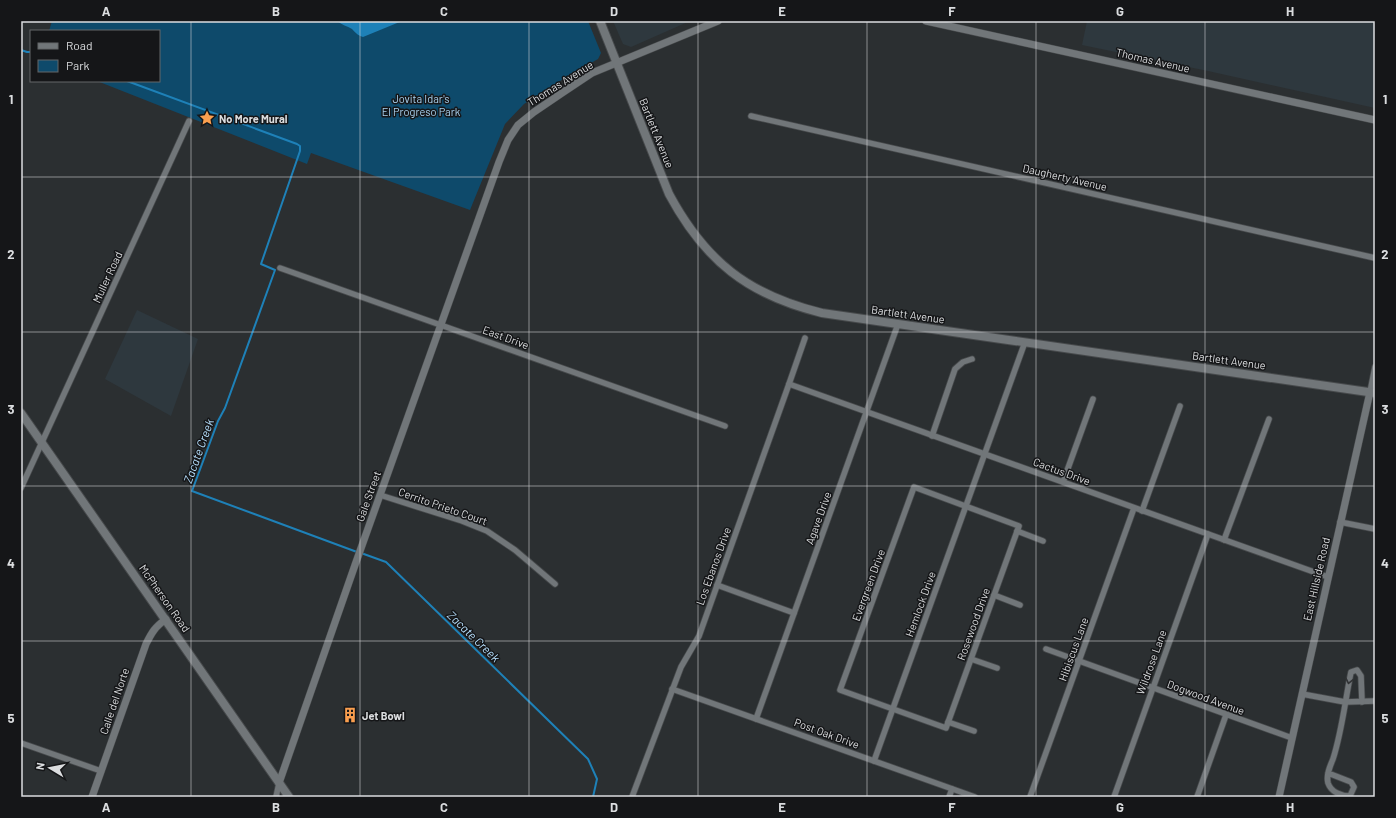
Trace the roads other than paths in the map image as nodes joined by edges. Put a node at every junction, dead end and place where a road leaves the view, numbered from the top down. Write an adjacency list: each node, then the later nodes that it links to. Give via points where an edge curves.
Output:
1 (600, 21): 4 (main road, Bartlett Avenue)
2 (718, 21): 4 (street, Thomas Avenue)
3 (926, 21): 6 (street, Thomas Avenue)
4 (617, 63): 8 (street, Thomas Avenue, via 592,74 518,125 508,140); 11 (main road, Bartlett Avenue, via 669,194 703,246 728,270 755,289 796,306 822,313)
5 (751, 116): 9 (street, Daugherty Avenue)
6 (1375, 120)
7 (189, 121): 26 (street, Muller Road)
8 (485, 204): 12 (street, Gale Street)
9 (1375, 258)
10 (280, 268): 12 (street, East Drive)
11 (898, 324): 14 (main road, Bartlett Avenue); 21 (street, Agave Drive)
12 (441, 325): 24 (street, East Drive); 30 (street, Gale Street)
13 (805, 338): 17 (street, Los Ebanos Drive)
14 (1025, 342): 18 (main road, Bartlett Avenue); 27 (street, Hemlock Drive)
15 (972, 359): 25 (street, via 963,362 956,370)
16 (1375, 367): 18 (street, East Hillside Road)
17 (789, 384): 21 (street, Cactus Drive); 42 (street, Los Ebanos Drive)
18 (1372, 392): 34 (street, East Hillside Road)
19 (1093, 399): 28 (street)
20 (1180, 406): 33 (street)
21 (867, 412): 25 (street, Cactus Drive); 45 (street, Agave Drive)
22 (21, 413): 26 (main road, McPherson Road)
23 (1269, 419): 38 (street)
24 (725, 426)
25 (932, 436): 27 (street, Cactus Drive)
26 (42, 442): 29 (street, Muller Road); 46 (main road, McPherson Road)
27 (985, 454): 28 (street, Cactus Drive); 31 (street, Hemlock Drive)
28 (1063, 482): 32 (street, Cactus Drive)
29 (21, 488)
30 (380, 496): 41 (street, Cerrito Prieto Court, via 462,521 487,532 515,550); 67 (street, Gale Street)
31 (966, 506): 35 (street); 57 (street, Hemlock Drive); 57 (street, Evergreen Drive, via 914,487 840,690)
32 (1134, 508): 33 (street, Cactus Drive); 49 (street, Hibiscus Lane)
33 (1142, 511): 37 (street, Cactus Drive)
34 (1340, 522): 36 (street); 40 (street, East Hillside Road)
35 (1018, 528): 39 (street); 43 (street, Rosewood Drive)
36 (1375, 529)
37 (1208, 534): 38 (street, Cactus Drive); 51 (street, Wildrose Lane)
38 (1224, 540): 40 (street, Cactus Drive)
39 (1043, 541)
40 (1328, 577): 53 (street, East Hillside Road)
41 (555, 584)
42 (717, 585): 45 (street); 52 (street, Los Ebanos Drive, via 698,636)
43 (994, 595): 44 (street); 48 (street, Rosewood Drive)
44 (1020, 605)
45 (794, 613): 59 (street, Agave Drive)
46 (166, 619): 65 (street, Calle del Norte, via 157,625 146,644); 67 (main road, McPherson Road)
47 (1046, 649): 49 (street, Dogwood Avenue)
48 (971, 659): 50 (street); 60 (street, Rosewood Drive)
49 (1079, 661): 51 (street, Dogwood Avenue); 75 (street, Hibiscus Lane)
50 (997, 668)
51 (1153, 688): 58 (street, Dogwood Avenue); 76 (street, Wildrose Lane)
52 (672, 689): 59 (street, Post Oak Drive); 72 (street, Los Ebanos Drive)
53 (1302, 694): 55 (street); 62 (street, East Hillside Road)
54 (1375, 701): 56 (street)
55 (1345, 702): 56 (street); 56 (street, one-way to 55, via 1360,676 1357,670 1351,672); 66 (street, via 1340,736)
56 (1362, 702)
57 (893, 709): 60 (street); 64 (street, Hemlock Drive)
58 (1226, 715): 62 (street, Dogwood Avenue); 77 (street)
59 (756, 719): 64 (street, Post Oak Drive)
60 (947, 725): 61 (street)
61 (974, 731)
62 (1292, 738): 78 (street, East Hillside Road)
63 (21, 743): 65 (street)
64 (874, 761): 68 (street, Post Oak Drive)
65 (101, 771): 69 (street, Calle del Norte)
66 (1328, 773): 66 (street, via 1331,788 1337,793 1350,796 1354,787 1351,782)
67 (279, 783): 70 (street, Gale Street); 71 (main road, McPherson Road)
68 (952, 789): 73 (street); 74 (street, Post Oak Drive)
69 (92, 797)
70 (276, 797)
71 (290, 797)
72 (632, 797)
73 (949, 797)
74 (975, 797)
75 (1030, 797)
76 (1114, 797)
77 (1197, 797)
78 (1279, 797)

